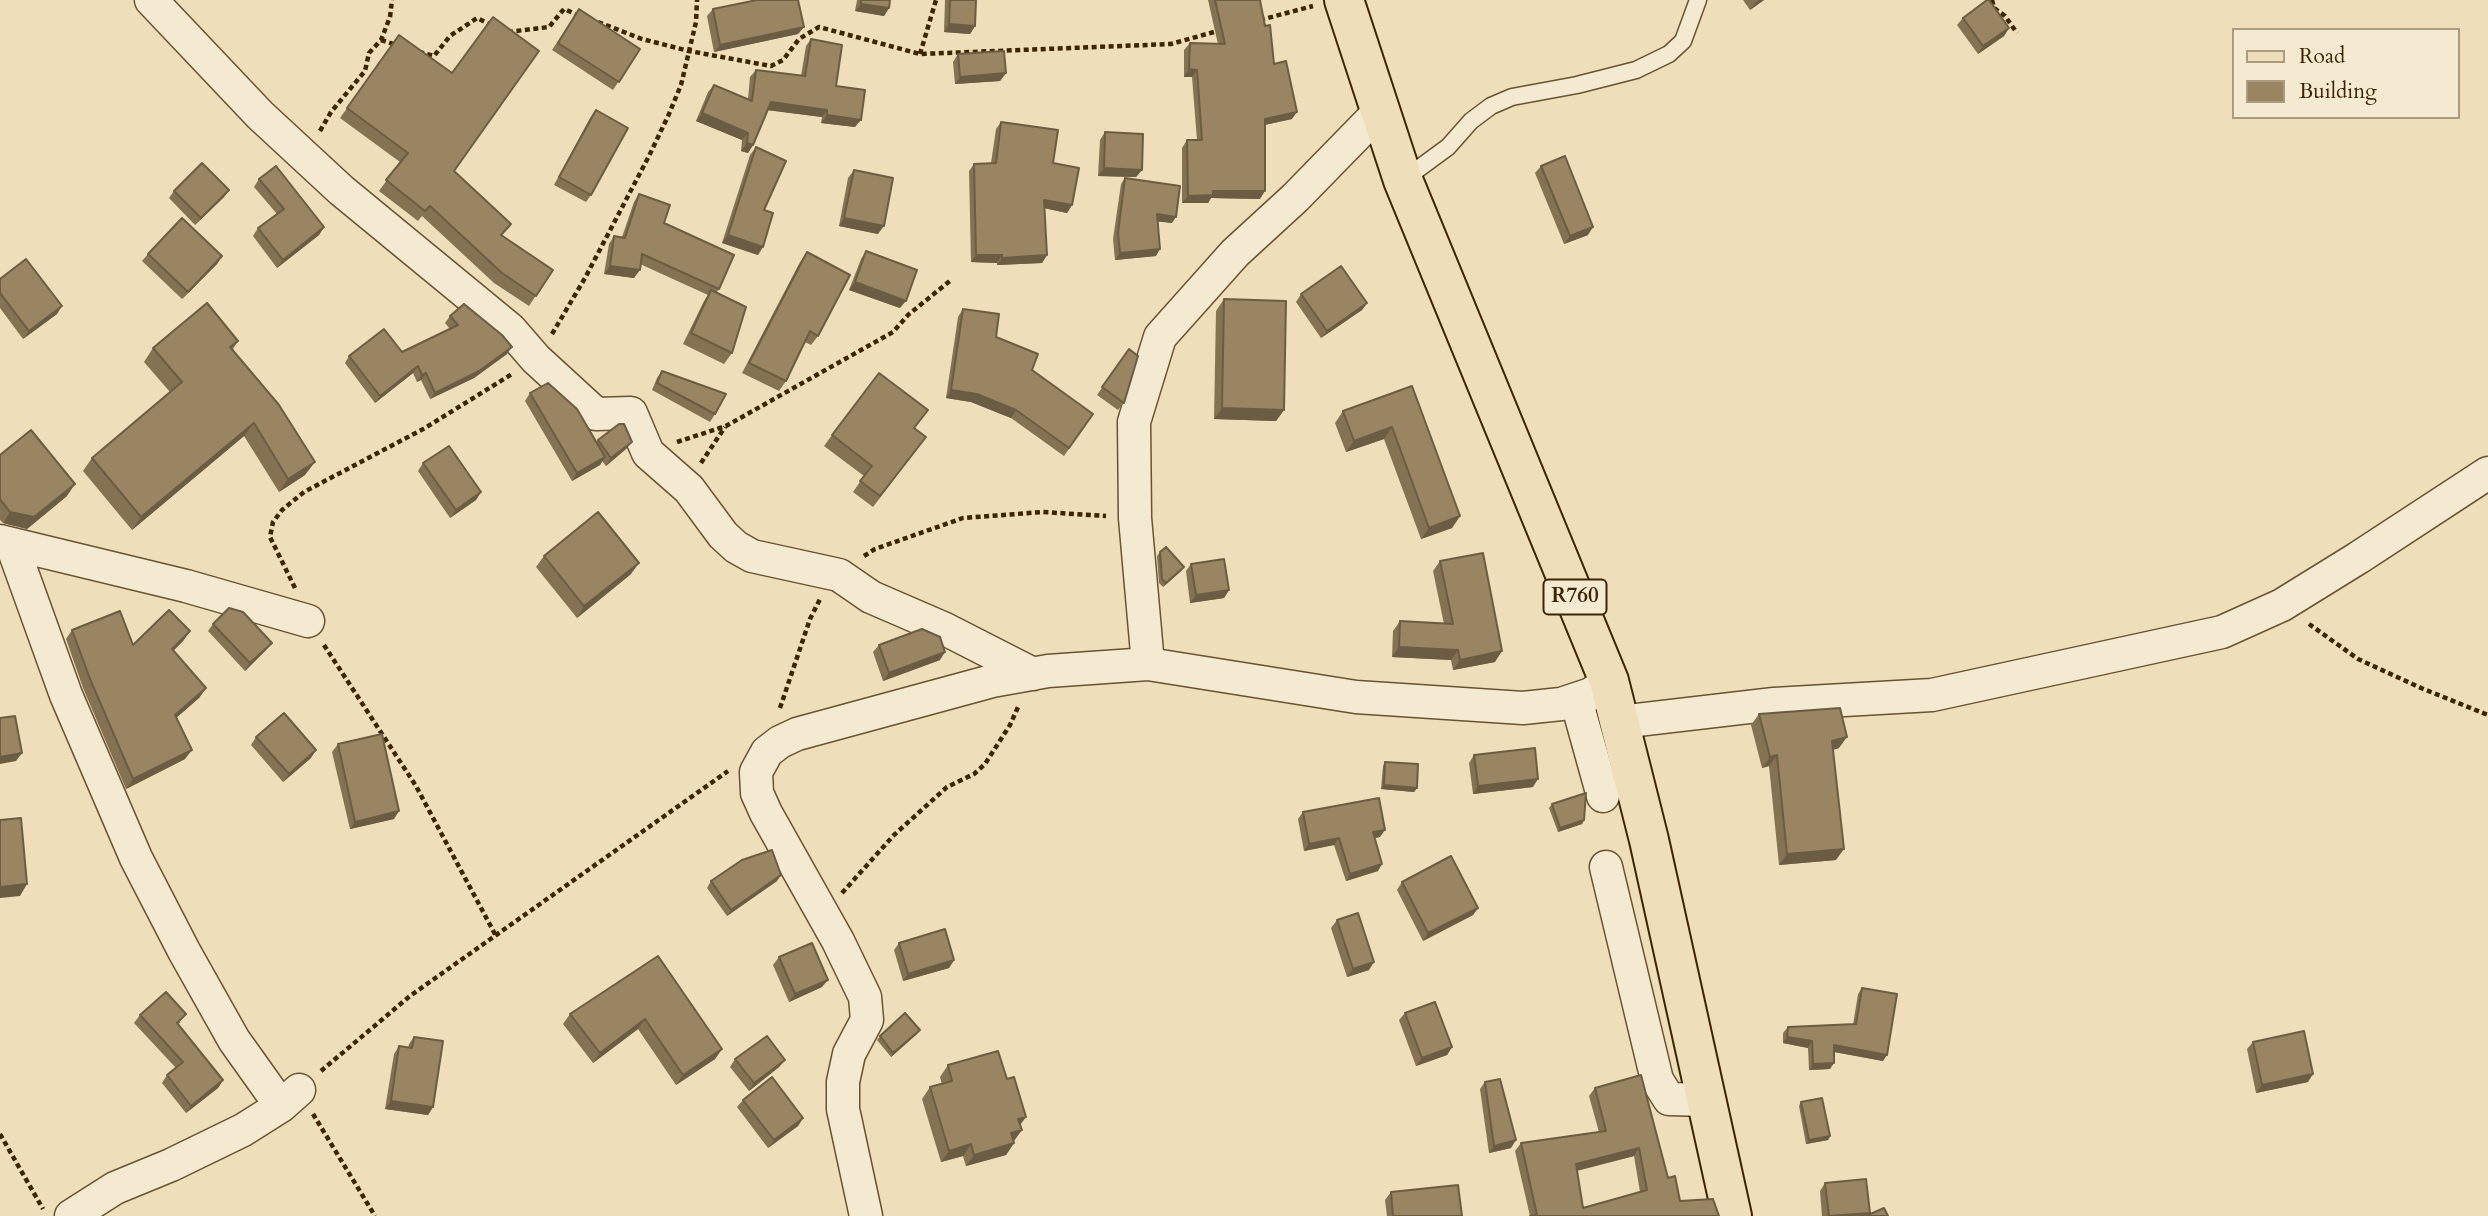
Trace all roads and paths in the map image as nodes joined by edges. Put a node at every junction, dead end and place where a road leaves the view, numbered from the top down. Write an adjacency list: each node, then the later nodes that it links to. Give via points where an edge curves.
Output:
1 (150, 0): 17 (street, via 260,115)
2 (392, 0): 13 (path)
3 (696, 0): 14 (path)
4 (936, 0): 15 (path)
5 (1698, 0): 18 (lane, via 1684,41 1669,54 1636,70 1512,97 1492,106)
6 (1992, 0): 12 (path)
7 (1334, 2): 8 (path); 16 (main road, R760)
8 (1259, 20)
9 (495, 27): 13 (path, via 477,18 450,36 434,56)
10 (1234, 27): 15 (path, via 1171,44)
11 (504, 32): 14 (path, via 549,27 564,9 642,39)
12 (2017, 33)
13 (381, 40): 17 (path, via 369,53 365,71 326,120)
14 (689, 51): 15 (path, via 771,66 783,60 799,39 820,27); 20 (path, via 681,85 649,156)
15 (920, 54)
16 (1381, 110): 18 (main road, R760); 25 (street, via 1235,253 1160,337 1134,422)
17 (307, 157): 20 (street, via 509,329)
18 (1403, 180): 32 (main road, R760)
19 (951, 280): 21 (path, via 893,332)
20 (536, 359): 22 (street, via 596,414 631,413); 29 (path, via 425,428 304,492 282,510 270,537)
21 (726, 426): 22 (path); 24 (path)
22 (648, 453): 24 (street)
23 (2488, 473): 28 (street)
24 (689, 489): 27 (street, via 736,547 752,556)
25 (1135, 518): 27 (path, via 1043,512 963,518 874,549); 30 (street)
26 (6, 543): 29 (street); 41 (street, via 136,858 234,1040)
27 (839, 575): 31 (street, via 871,597); 36 (path, via 810,619)
28 (2282, 605): 34 (path, via 2358,659); 35 (street, via 2222,632 1933,695 1774,704)
29 (308, 621): 40 (path, via 416,786)
30 (1148, 664): 31 (street); 33 (street, via 1356,696 1523,708)
31 (1033, 674): 36 (street, via 797,734); 39 (path, via 985,764 947,787 894,835)
32 (1609, 681): 33 (street); 35 (main road, R760)
33 (1576, 699): 37 (street)
34 (2488, 715)
35 (1620, 722): 42 (main road, R760)
36 (768, 752): 39 (street, via 757,772 757,793); 40 (path, via 717,778)
37 (1603, 796)
38 (1606, 867): 42 (street, via 1657,1080 1669,1099)
39 (821, 913): 47 (street, via 865,997 867,1020 849,1054 843,1109)
40 (496, 936): 41 (path, via 410,996)
41 (290, 1098): 45 (street, via 214,1144 115,1188); 46 (path)
42 (1707, 1100): 48 (main road, R760)
43 (0, 1135): 44 (path)
44 (47, 1216)
45 (71, 1216)
46 (375, 1216)
47 (866, 1216)
48 (1732, 1216)

